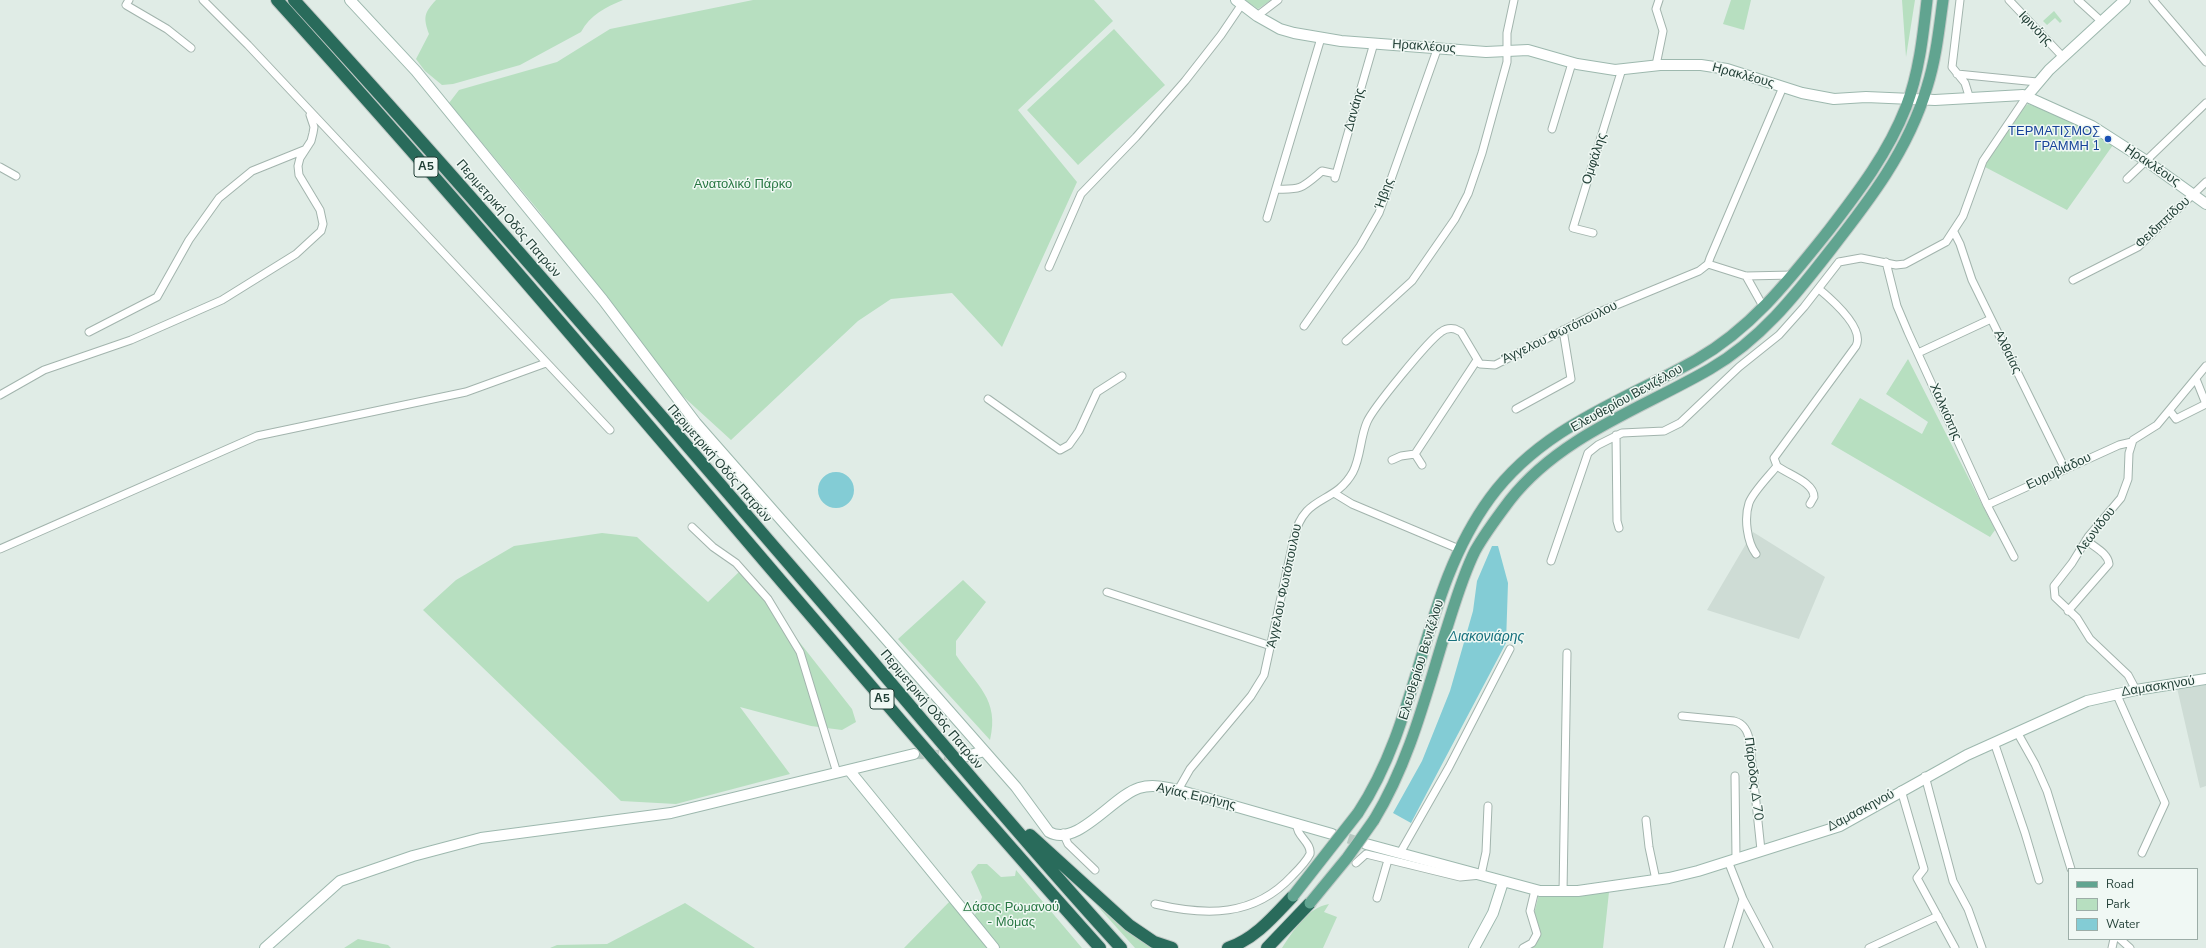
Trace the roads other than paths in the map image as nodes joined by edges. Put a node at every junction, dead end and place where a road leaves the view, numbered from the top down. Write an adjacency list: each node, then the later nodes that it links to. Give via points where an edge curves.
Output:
1 (129, 0): 22 (street, via 126,5 167,29)
2 (203, 0): 37 (street)
3 (277, 0): 145 (highway, Α5, via 442,185)
4 (294, 0): 97 (highway, Περιμετρική Οδός Πατρών / Α5, via 397,112)
5 (350, 0): 107 (street, via 416,72 527,207 696,423)
6 (1278, 0): 17 (street)
7 (1514, 0): 23 (street, via 1507,33)
8 (1659, 0): 27 (street, via 1656,9 1663,31)
9 (1927, 0): 34 (main road, Ελευθερίου Βενιζέλου, via 1919,63)
10 (1943, 0): 35 (main road, Ελευθερίου Βενιζέλου)
11 (1960, 0): 29 (street, via 1952,67)
12 (2009, 0): 24 (street, Ιφινόης)
13 (2078, 0): 18 (street)
14 (2125, 0): 18 (street)
15 (2153, 0): 25 (street)
16 (1239, 2): 17 (street, Ηρακλέους); 55 (street, via 1208,53 1185,81 1081,194)
17 (1257, 16): 19 (street, Ηρακλέους, via 1287,31)
18 (2101, 21): 24 (street)
19 (1321, 38): 20 (street, Ηρακλέους); 45 (street)
20 (1374, 43): 21 (street, Ηρακλέους); 45 (street, Δανάης, via 1336,176 1322,171 1296,190)
21 (1438, 47): 23 (street, Ηρακλέους, via 1486,52); 62 (street, Ήβης, via 1379,213 1360,246)
22 (191, 48)
23 (1508, 50): 26 (street, Ηρακλέους, via 1534,50); 65 (street, via 1477,172 1455,219 1412,281)
24 (2062, 57): 30 (street)
25 (2206, 62)
26 (1572, 63): 28 (street, Ηρακλέους); 38 (street)
27 (1656, 65): 28 (street, Ηρακλέους); 31 (street, Ηρακλέους, via 1685,64 1721,68)
28 (1622, 69): 50 (street, Ομφάλης, via 1573,228)
29 (1957, 74): 30 (street); 32 (street, via 1965,83)
30 (2038, 82): 33 (street)
31 (1783, 87): 34 (street, Ηρακλέους, via 1834,99); 54 (street)
32 (1969, 96): 33 (street, Ηρακλέους); 35 (street, Ηρακλέους)
33 (2027, 96): 40 (street, Ηρακλέους, via 2092,126); 49 (street, via 1983,161 1972,195)
34 (1909, 99): 35 (street, Ηρακλέους); 56 (main road, Ελευθερίου Βενιζέλου, via 1874,170)
35 (1923, 100): 51 (main road, Ελευθερίου Βενιζέλου, via 1893,166)
36 (2206, 103): 40 (street)
37 (306, 108): 39 (street, via 314,127 311,141); 68 (street)
38 (1552, 129)
39 (304, 150): 64 (street, via 252,171 219,198 189,240 157,297); 72 (street, via 298,166 299,175 320,210 322,224 321,230 296,254 222,300 131,340 44,370)
40 (2145, 160): 43 (street); 46 (street, Ηρακλέους)
41 (0, 167): 42 (street)
42 (16, 176)
43 (2127, 179)
44 (2206, 182): 46 (street, Φειδιππίδου)
45 (1276, 189): 48 (street)
46 (2193, 194): 47 (street, Ηρακλέους); 58 (street, Φειδιππίδου, via 2135,249)
47 (2206, 204)
48 (1267, 218)
49 (1954, 232): 53 (street, via 1939,247 1905,264); 61 (street, Αλθαίας, via 1972,280)
50 (1593, 233)
51 (1825, 257): 52 (street); 139 (main road, Ελευθερίου Βενιζέλου, bridge, via 1780,313 1744,346 1706,371 1604,425 1569,447 1513,496 1493,522 1472,558 1458,592 1412,741 1390,792 1347,858)
52 (1839, 262): 53 (street, via 1861,258); 59 (street)
53 (1886, 262): 66 (street, Χαλκιόπης, via 1899,312)
54 (1708, 264): 57 (street); 63 (street, Άγγελου Φωτόπουλου, via 1699,271)
55 (1049, 267)
56 (1794, 275): 57 (street); 60 (main road, Ελευθερίου Βενιζέλου)
57 (1746, 276): 60 (street)
58 (2073, 280)
59 (1819, 288): 77 (street, via 1779,335 1739,367 1680,423 1664,431 1632,431); 82 (street, via 1838,304 1856,331 1858,341 1778,452 1774,460)
60 (1764, 308): 91 (main road, Ελευθερίου Βενιζέλου, via 1732,336 1702,356 1593,412 1551,439 1498,487)
61 (1991, 319): 66 (street); 83 (street, Αλθαίας)
62 (1304, 326)
63 (1563, 330): 67 (street, Άγγελου Φωτόπουλου, via 1494,365 1484,365); 74 (street, via 1571,379)
64 (89, 332)
65 (1346, 341)
66 (1918, 352): 86 (street, Χαλκιόπης)
67 (1477, 360): 79 (street); 84 (street, Άγγελου Φωτόπουλου, via 1458,330 1448,329 1439,333 1371,414 1364,429 1355,468)
68 (546, 363): 76 (street); 90 (street, via 466,392 257,436)
69 (2206, 366): 71 (street)
70 (1122, 376): 73 (street, via 1097,392 1078,431 1069,445 1060,450)
71 (2196, 379): 75 (street); 75 (street, via 2206,404 2176,419)
72 (0, 395)
73 (988, 399)
74 (1516, 409)
75 (2170, 411): 78 (street, via 2153,428)
76 (610, 430)
77 (1616, 435): 88 (street); 94 (street, via 1586,455 1580,481)
78 (2132, 442): 83 (street, Ευρυβιάδου, via 2119,445); 89 (street, Λεωνίδου, via 2128,477 2123,493 2114,508)
79 (1415, 454): 80 (street); 81 (street)
80 (1392, 460)
81 (1422, 465)
82 (1777, 466): 85 (street, via 1811,489 1815,496); 92 (street, via 1748,505 1749,540)
83 (2065, 469): 86 (street, Ευρυβιάδου)
84 (1334, 493): 91 (street, via 1352,504); 98 (street, Άγγελου Φωτόπουλου, via 1307,509 1298,523)
85 (1810, 504)
86 (1987, 505): 93 (street, Χαλκιόπης)
87 (692, 527): 111 (street, via 736,563 768,599 800,652)
88 (1619, 528)
89 (2086, 540): 96 (street, Λεωνίδου, via 2054,586 2054,596); 96 (street, via 2104,553 2109,564)
90 (0, 549)
91 (1459, 549): 136 (main road, Ελευθερίου Βενιζέλου, bridge, via 1441,593 1398,735 1381,773 1358,813)
92 (1756, 554)
93 (2014, 557)
94 (1551, 561)
95 (1107, 592): 98 (street)
96 (2068, 611): 102 (street, Λεωνίδου, via 2077,618 2090,639 2128,675)
97 (858, 644): 146 (highway, Περιμετρική Οδός Πατρών / Α5, via 979,789); 147 (highway, via 1014,819 1049,854 1129,925 1154,942)
98 (1272, 646): 114 (street, Άγγελου Φωτόπουλου, via 1266,671 1259,684 1190,770)
99 (1510, 649): 123 (street, via 1449,767)
100 (1567, 653): 135 (street)
101 (2206, 679): 102 (street, Δαμασκηνού)
102 (2136, 690): 103 (street, Δαμασκηνού)
103 (2116, 694): 105 (street, Δαμασκηνού, via 2080,704); 124 (street, via 2165,804)
104 (1682, 716): 122 (street, Πάροδος Δ 70, via 1734,721 1742,724 1747,730)
105 (2017, 732): 106 (street, Δαμασκηνού); 128 (street, via 2047,791)
106 (1994, 742): 113 (street, Δαμασκηνού); 132 (street, via 2026,833)
107 (984, 751): 109 (street); 119 (street, via 1020,792 1049,832)
108 (914, 754): 110 (street)
109 (967, 756)
110 (849, 770): 111 (street); 144 (street)
111 (836, 773): 143 (street, via 671,813 481,838 413,856 340,881)
112 (1734, 776): 126 (street)
113 (1925, 776): 115 (street, Δαμασκηνού); 158 (street, via 1953,881 1968,909)
114 (1178, 790): 118 (street, Αγίας Ειρήνης); 119 (street, Αγίας Ειρήνης, via 1158,786 1138,788 1118,800 1083,828)
115 (1901, 790): 122 (street, Δαμασκηνού, via 1835,827); 141 (street, via 1924,869 1917,878)
116 (1488, 806): 130 (street, via 1486,852)
117 (1646, 820): 131 (street)
118 (1296, 823): 120 (street, Αγίας Ειρήνης); 140 (street, via 1296,830 1309,846 1310,854 1272,895 1246,906 1223,911 1188,911)
119 (1063, 833): 129 (street, via 1068,844)
120 (1332, 834)
121 (1366, 844): 123 (street)
122 (1761, 850): 126 (street, Δαμασκηνού)
123 (1400, 853): 130 (street)
124 (2142, 853)
125 (1388, 860): 127 (street, via 1366,854); 130 (street, via 1460,877); 137 (street)
126 (1732, 860): 131 (street, Δαμασκηνού); 138 (street)
127 (1356, 863)
128 (2071, 868)
129 (1095, 870)
130 (1481, 875): 133 (street)
131 (1656, 880): 135 (street, Δαμασκηνού)
132 (2039, 880)
133 (1503, 882): 134 (street, Δαμασκηνού); 152 (street, via 1493,913)
134 (1534, 890): 135 (street, Δαμασκηνού); 153 (street, via 1530,911 1537,934 1532,942)
135 (1563, 892)
136 (1293, 896): 148 (highway, via 1255,933 1243,942); 149 (highway)
137 (1378, 898)
138 (1742, 899): 154 (street); 155 (street)
139 (1310, 903): 150 (highway); 151 (highway)
140 (1155, 904)
141 (1938, 916): 156 (street); 157 (street)
142 (2121, 940): 159 (street)
143 (265, 948)
144 (994, 948)
145 (1100, 948)
146 (1122, 948)
147 (1172, 948)
148 (1228, 948)
149 (1249, 948)
150 (1267, 948)
151 (1278, 948)
152 (1474, 948)
153 (1523, 948)
154 (1728, 948)
155 (1769, 948)
156 (1869, 948)
157 (1955, 948)
158 (1982, 948)
159 (2130, 948)

